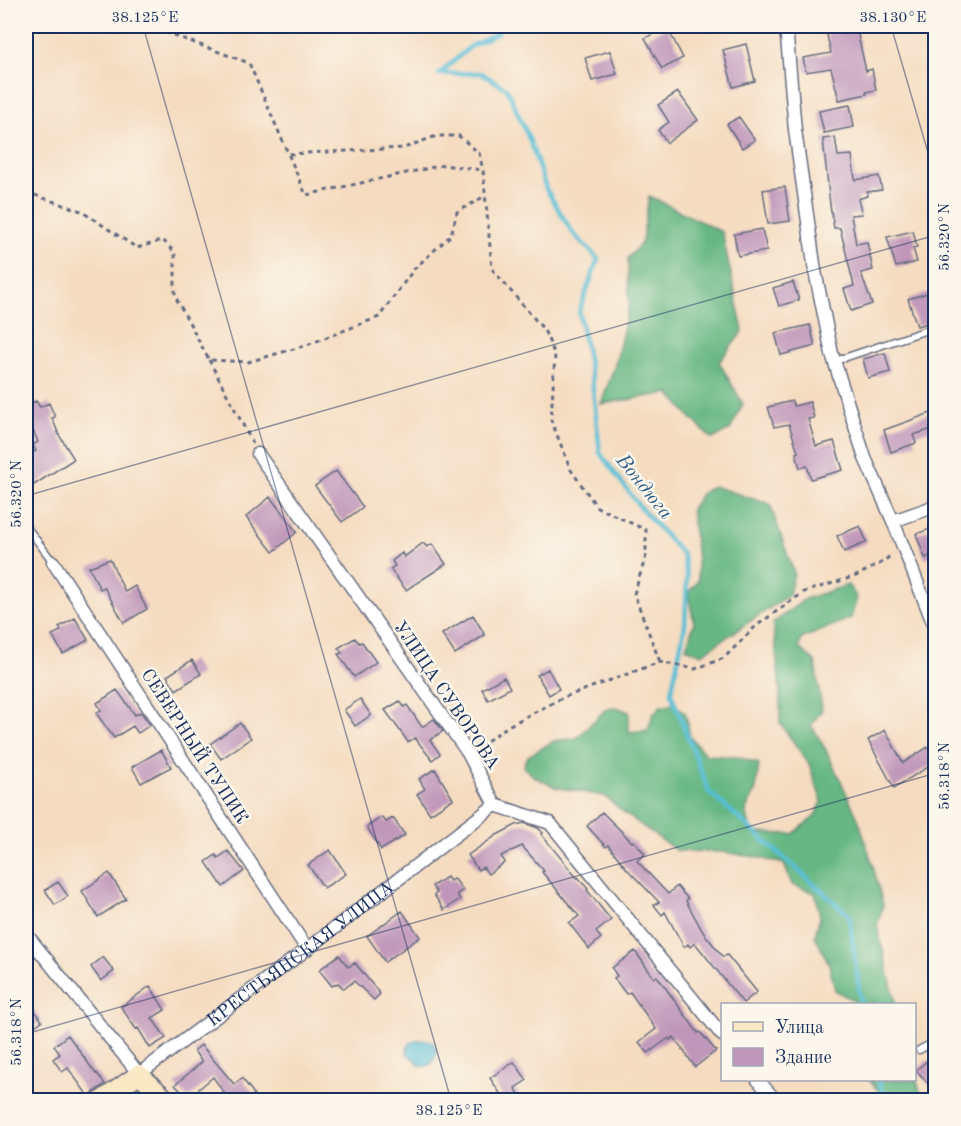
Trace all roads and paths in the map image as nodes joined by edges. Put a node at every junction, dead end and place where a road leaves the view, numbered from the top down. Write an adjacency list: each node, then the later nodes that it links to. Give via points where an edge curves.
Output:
1 (160, 26): 3 (path, via 162,31 249,63)
2 (786, 26): 9 (street, via 795,130 815,271)
3 (289, 154): 4 (path, via 404,148 436,136 459,136 478,153); 4 (path, via 306,195 442,165)
4 (483, 170): 6 (path)
5 (26, 192): 8 (path, via 81,211 137,248 163,240 175,253 175,296)
6 (485, 196): 8 (path, via 457,212 451,236 414,269 379,317 304,346 248,362); 17 (path, via 492,269 544,330 555,355 551,420 571,470 597,507 646,530 646,556 634,594)
7 (936, 327): 9 (lane)
8 (209, 360): 10 (path)
9 (834, 362): 12 (street, via 865,458)
10 (258, 454): 18 (street, УЛИЦА СУВОРОВА)
11 (936, 506): 12 (street)
12 (893, 521): 16 (street)
13 (26, 526): 14 (lane)
14 (53, 562): 21 (street, СЕВЕРНЫЙ ТУПИК)
15 (883, 562): 17 (path, via 856,576 804,592 756,626 724,658 695,669)
16 (936, 630)
17 (660, 662): 18 (path, via 562,698 508,726)
18 (468, 753): 19 (street, УЛИЦА СУВОРОВА)
19 (495, 806): 21 (street, КРЕСТЬЯНСКАЯ УЛИЦА); 22 (street, via 550,823)
20 (26, 934): 25 (street)
21 (307, 949): 25 (street, КРЕСТЬЯНСКАЯ УЛИЦА)
22 (721, 1033)
23 (936, 1041): 24 (lane)
24 (919, 1050)
25 (139, 1074): 27 (street, КРЕСТЬЯНСКАЯ УЛИЦА); 28 (street)
26 (759, 1081): 29 (street)
27 (102, 1101)
28 (167, 1101)
29 (775, 1101)

